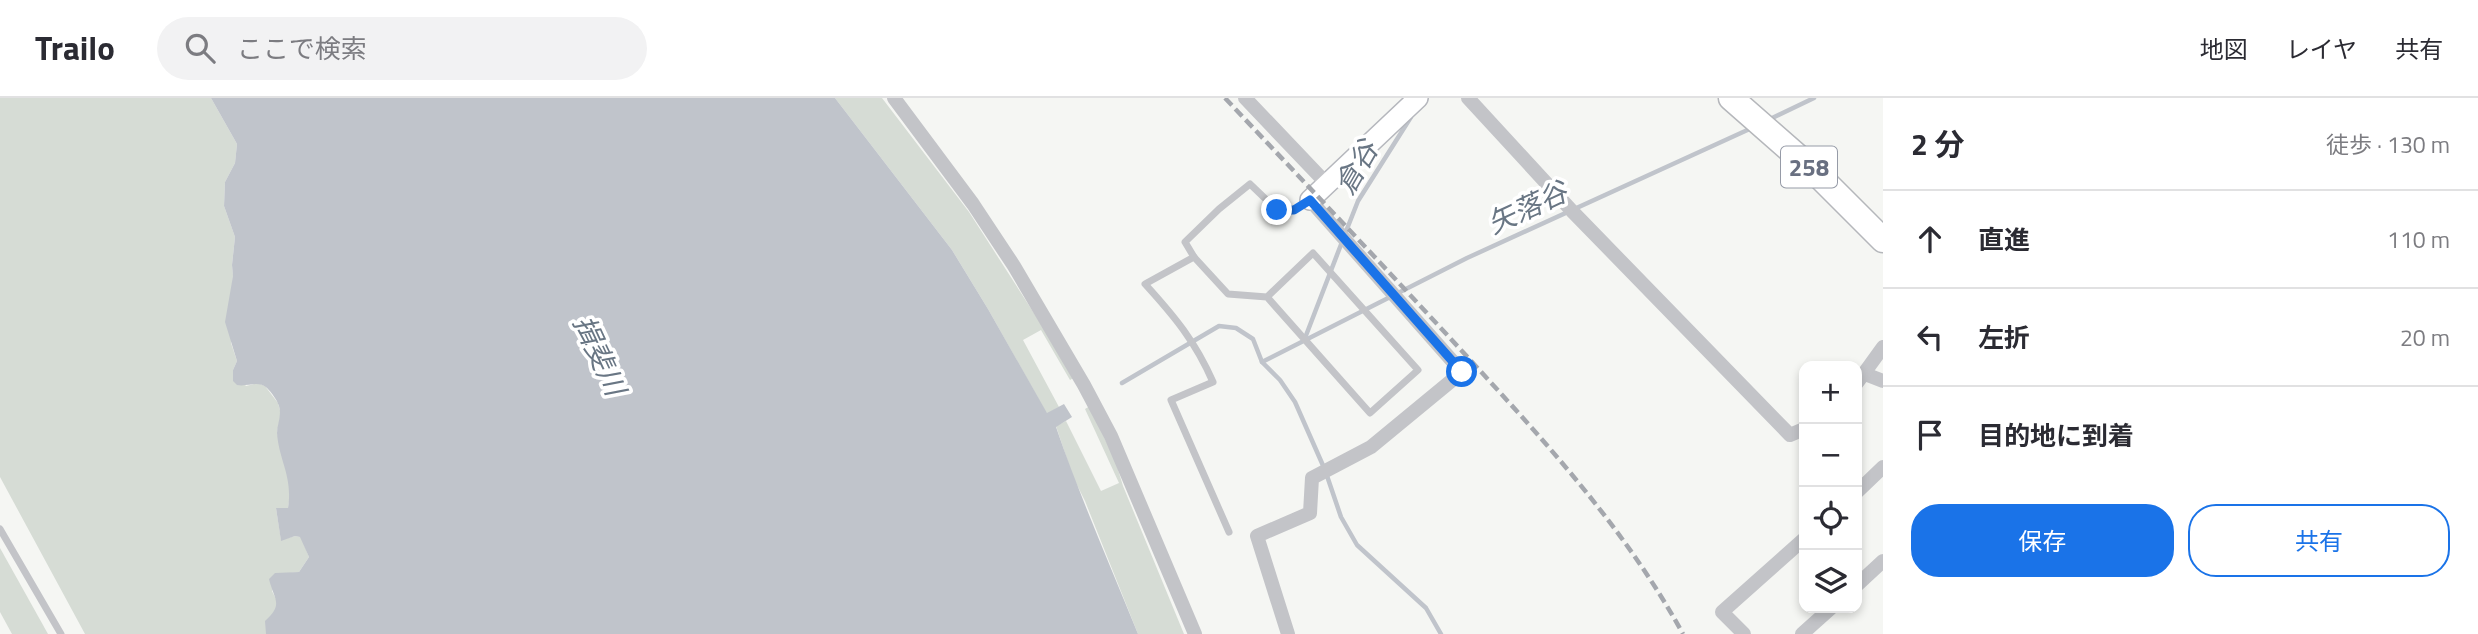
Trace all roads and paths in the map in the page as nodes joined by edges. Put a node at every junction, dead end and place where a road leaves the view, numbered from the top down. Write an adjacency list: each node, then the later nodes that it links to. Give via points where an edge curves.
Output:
1 (894, 98): 25 (street, via 973,204 1084,384 1111,436)
2 (1245, 98): 6 (street)
3 (1418, 98): 6 (street)
4 (1468, 98): 15 (street, via 1790,435)
5 (1731, 98): 8 (highway, 258)
6 (1326, 183): 7 (street)
7 (1310, 200): 9 (lane, via 1294,210 1277,210 1250,184 1185,242); 26 (street, via 1462,372 1371,447 1312,478 1310,513 1257,536)
8 (1883, 240)
9 (1195, 257): 10 (lane, via 1227,294); 19 (lane, via 1145,284 1183,327 1213,383 1171,400)
10 (1267, 297): 10 (lane, via 1370,413 1418,370 1313,253)
11 (1883, 347): 12 (street)
12 (1862, 378)
13 (1862, 379): 14 (street)
14 (1883, 382)
15 (1799, 431)
16 (1883, 467): 17 (street)
17 (1859, 487)
18 (0, 529): 24 (lane)
19 (1229, 532)
20 (1799, 544): 27 (street, via 1723,612)
21 (1883, 561): 22 (street)
22 (1862, 580)
23 (1825, 613): 28 (street)
24 (61, 634)
25 (1195, 634)
26 (1288, 634)
27 (1744, 634)
28 (1802, 634)

